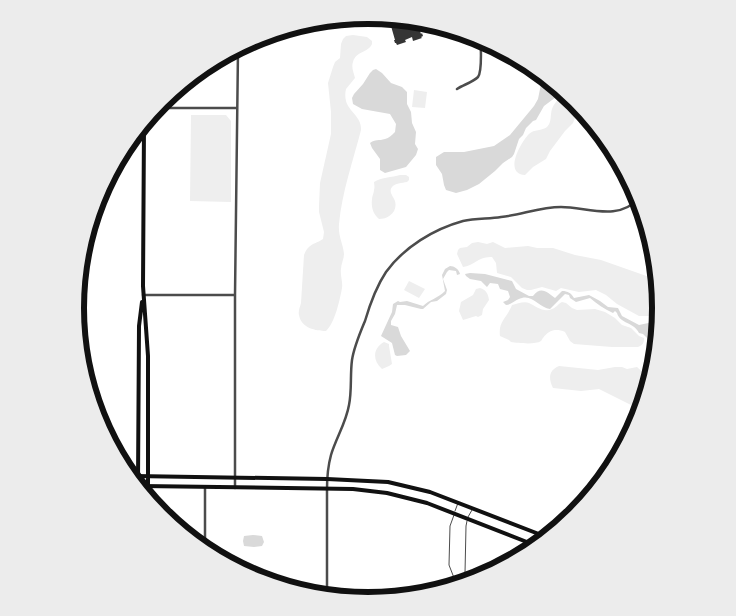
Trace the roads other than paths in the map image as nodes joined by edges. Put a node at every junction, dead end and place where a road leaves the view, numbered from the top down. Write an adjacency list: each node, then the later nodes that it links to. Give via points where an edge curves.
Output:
1 (481, 47): 3 (street, via 479,75)
2 (238, 55): 5 (street)
3 (457, 89)
4 (166, 108): 5 (street)
5 (237, 108): 9 (street)
6 (144, 133): 8 (main road)
7 (633, 204): 14 (street, via 617,211 557,207 516,216 465,221 437,231 412,246 386,272 373,296 352,360 351,398 331,455)
8 (143, 295): 9 (street); 10 (main road, via 139,326); 12 (main road, via 148,356)
9 (235, 295): 13 (street)
10 (137, 474)
11 (139, 476): 12 (main road)
12 (148, 476): 13 (main road); 15 (main road)
13 (236, 478): 14 (main road); 17 (street)
14 (327, 479): 18 (street); 19 (main road, via 388,482)
15 (148, 486): 16 (main road)
16 (205, 487): 17 (main road); 24 (street)
17 (236, 488): 18 (main road)
18 (327, 489): 21 (main road, via 387,493); 28 (street)
19 (458, 503): 20 (main road); 21 (lane)
20 (473, 508): 22 (lane); 23 (main road)
21 (454, 514): 22 (main road); 27 (lane, via 450,526 450,565)
22 (467, 519): 25 (main road); 26 (lane)
23 (540, 535)
24 (205, 541)
25 (528, 543)
26 (463, 576)
27 (455, 578)
28 (326, 589)

